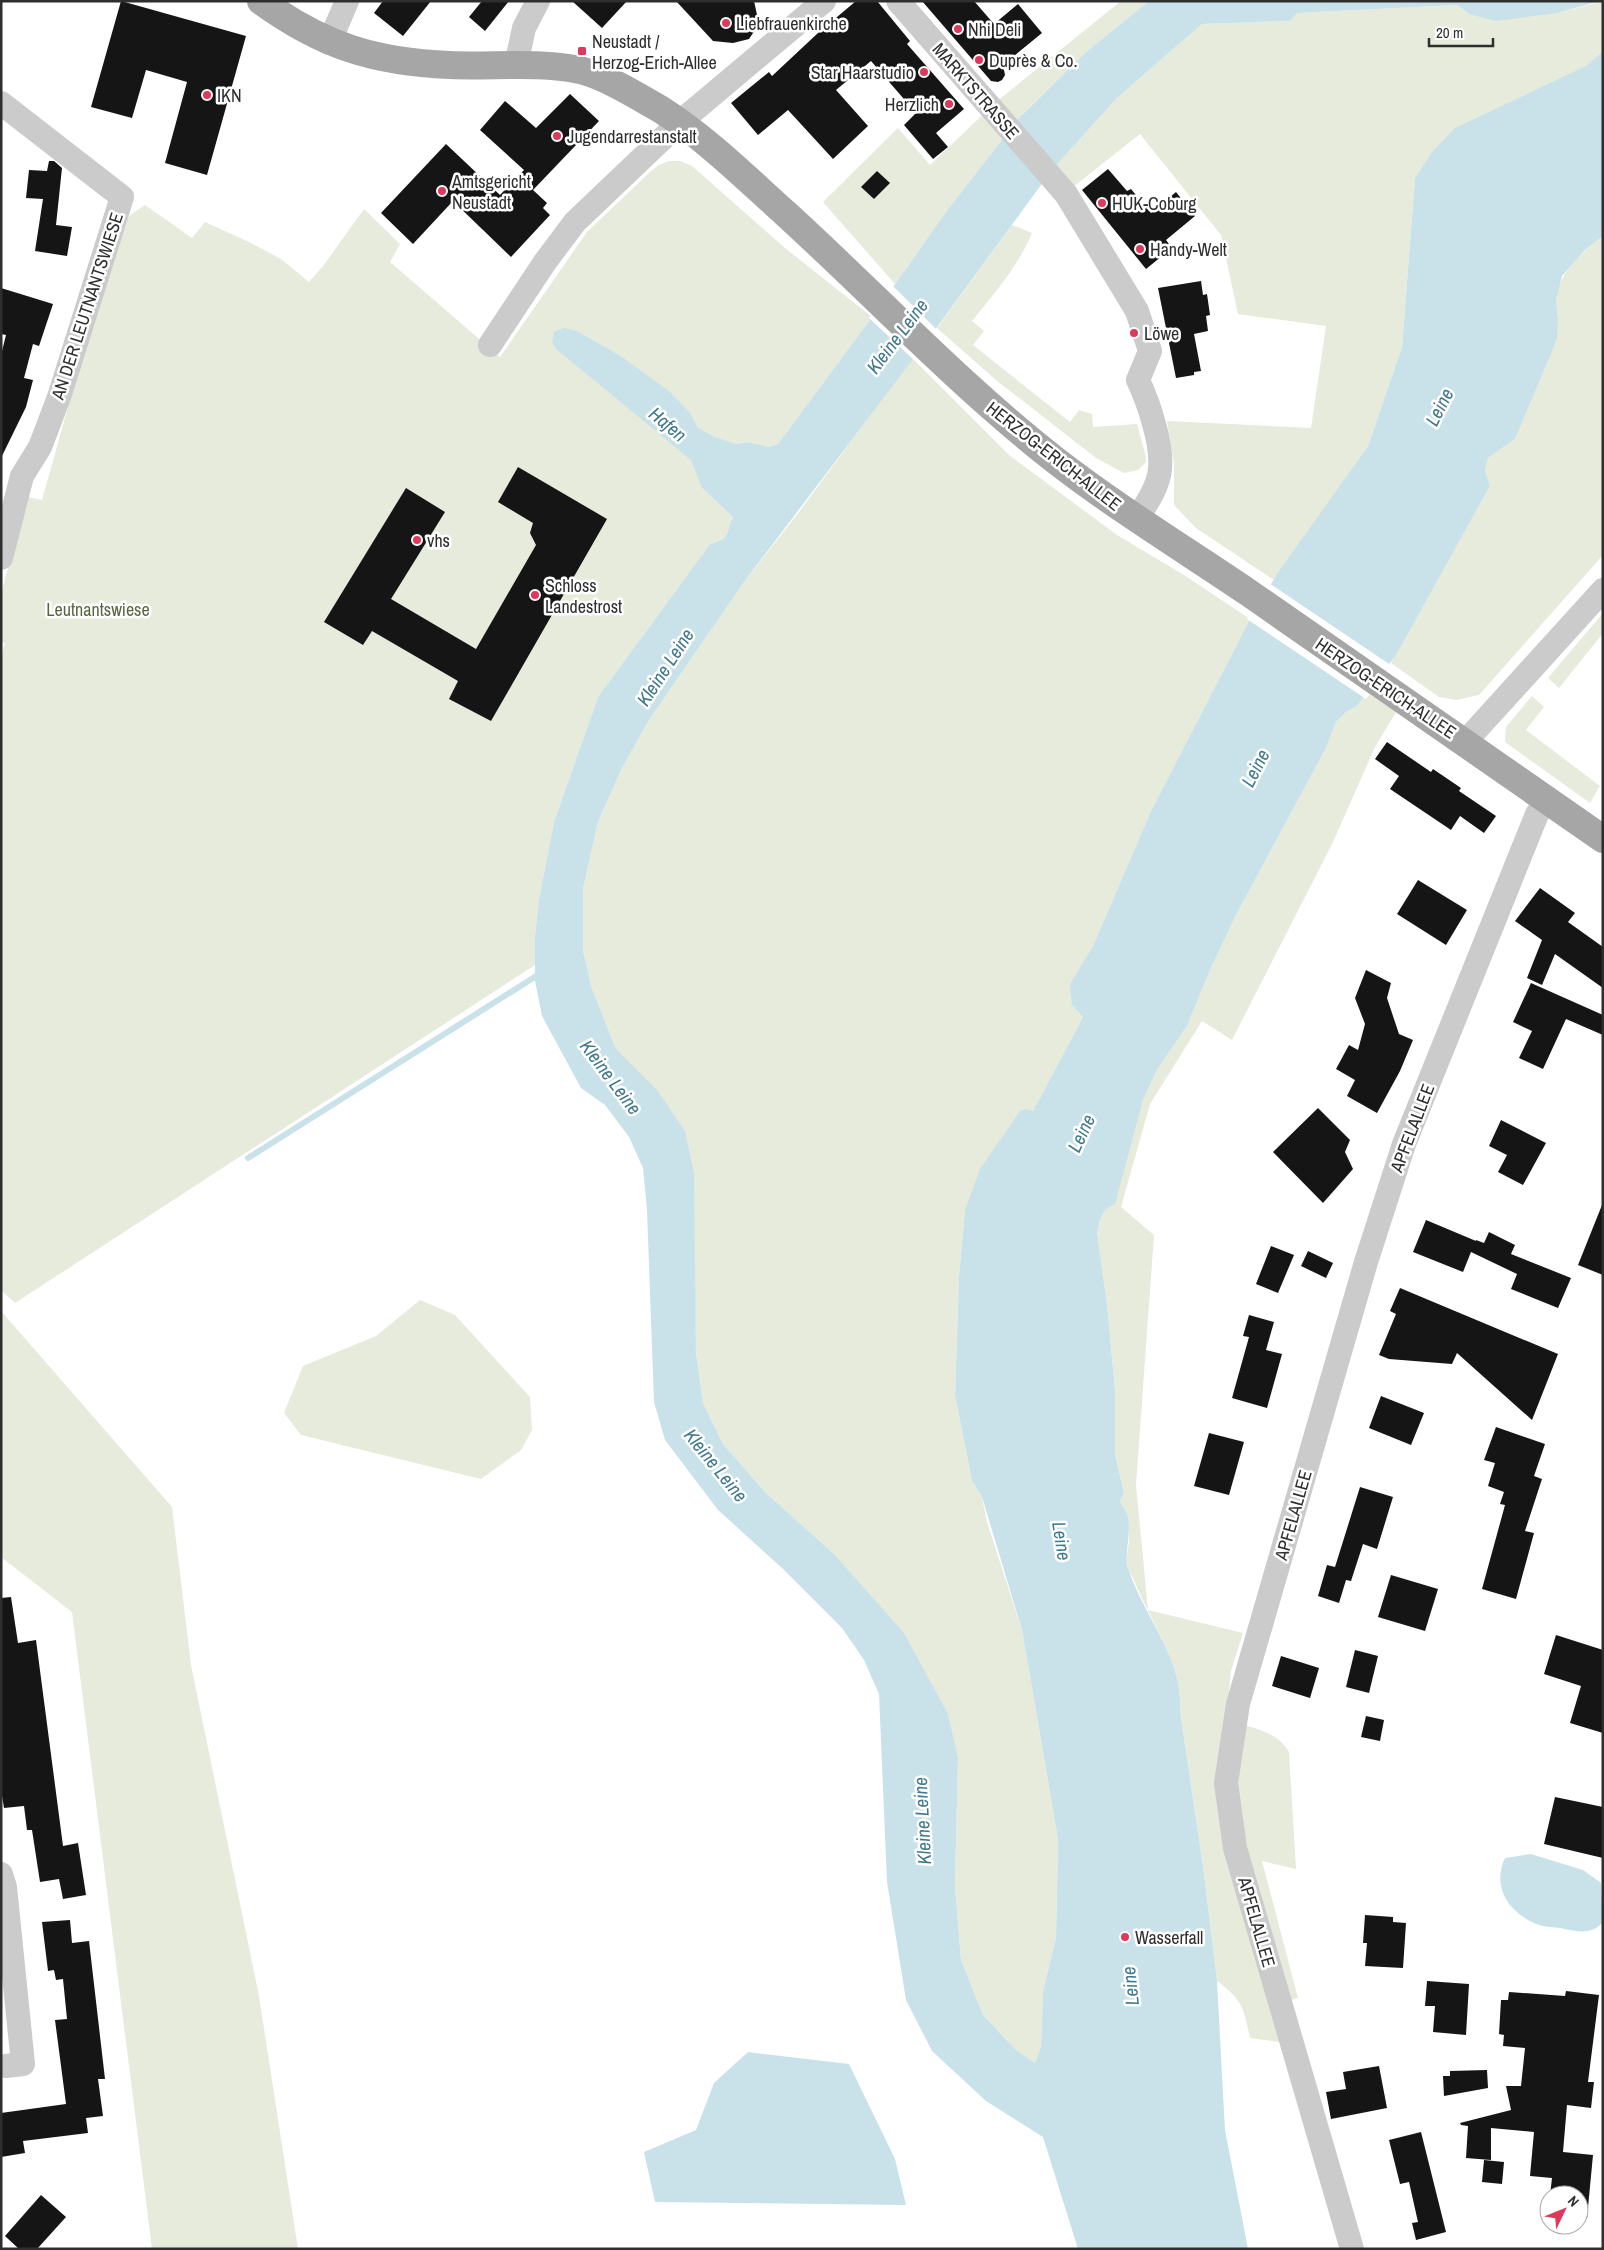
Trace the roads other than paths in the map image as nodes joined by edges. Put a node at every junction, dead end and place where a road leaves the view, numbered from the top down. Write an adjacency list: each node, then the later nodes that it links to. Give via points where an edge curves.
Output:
1 (262, 1): 6 (main road)
2 (346, 1): 6 (street)
3 (538, 1): 7 (street, via 524,28)
4 (824, 1): 9 (street)
5 (898, 1): 11 (street, MARKTSTRASSE, via 1066,194 1137,311 1150,351 1138,380 1146,396 1161,450 1161,466 1150,501)
6 (329, 43): 7 (main road, HERZOG-ERICH-ALLEE, via 389,60 451,65)
7 (516, 65): 9 (main road, HERZOG-ERICH-ALLEE, via 582,71 646,101)
8 (1, 103): 12 (street, AN DER LEUTNANTSWIESE, via 122,197 59,397 40,446 22,476)
9 (680, 122): 10 (street, via 575,222); 11 (main road, HERZOG-ERICH-ALLEE, via 825,250 982,399 1055,460)
10 (490, 346)
11 (1136, 519): 14 (main road, HERZOG-ERICH-ALLEE)
12 (1, 558)
13 (1603, 590): 14 (street)
14 (1466, 743): 15 (main road, HERZOG-ERICH-ALLEE)
15 (1548, 800): 16 (main road, HERZOG-ERICH-ALLEE); 19 (street, APFELALLEE, via 1537,814 1404,1144 1366,1262 1238,1704 1226,1784 1235,1848)
16 (1603, 839)
17 (1, 1874): 18 (street, via 23,2064)
18 (6, 2066)
19 (1352, 2249)

